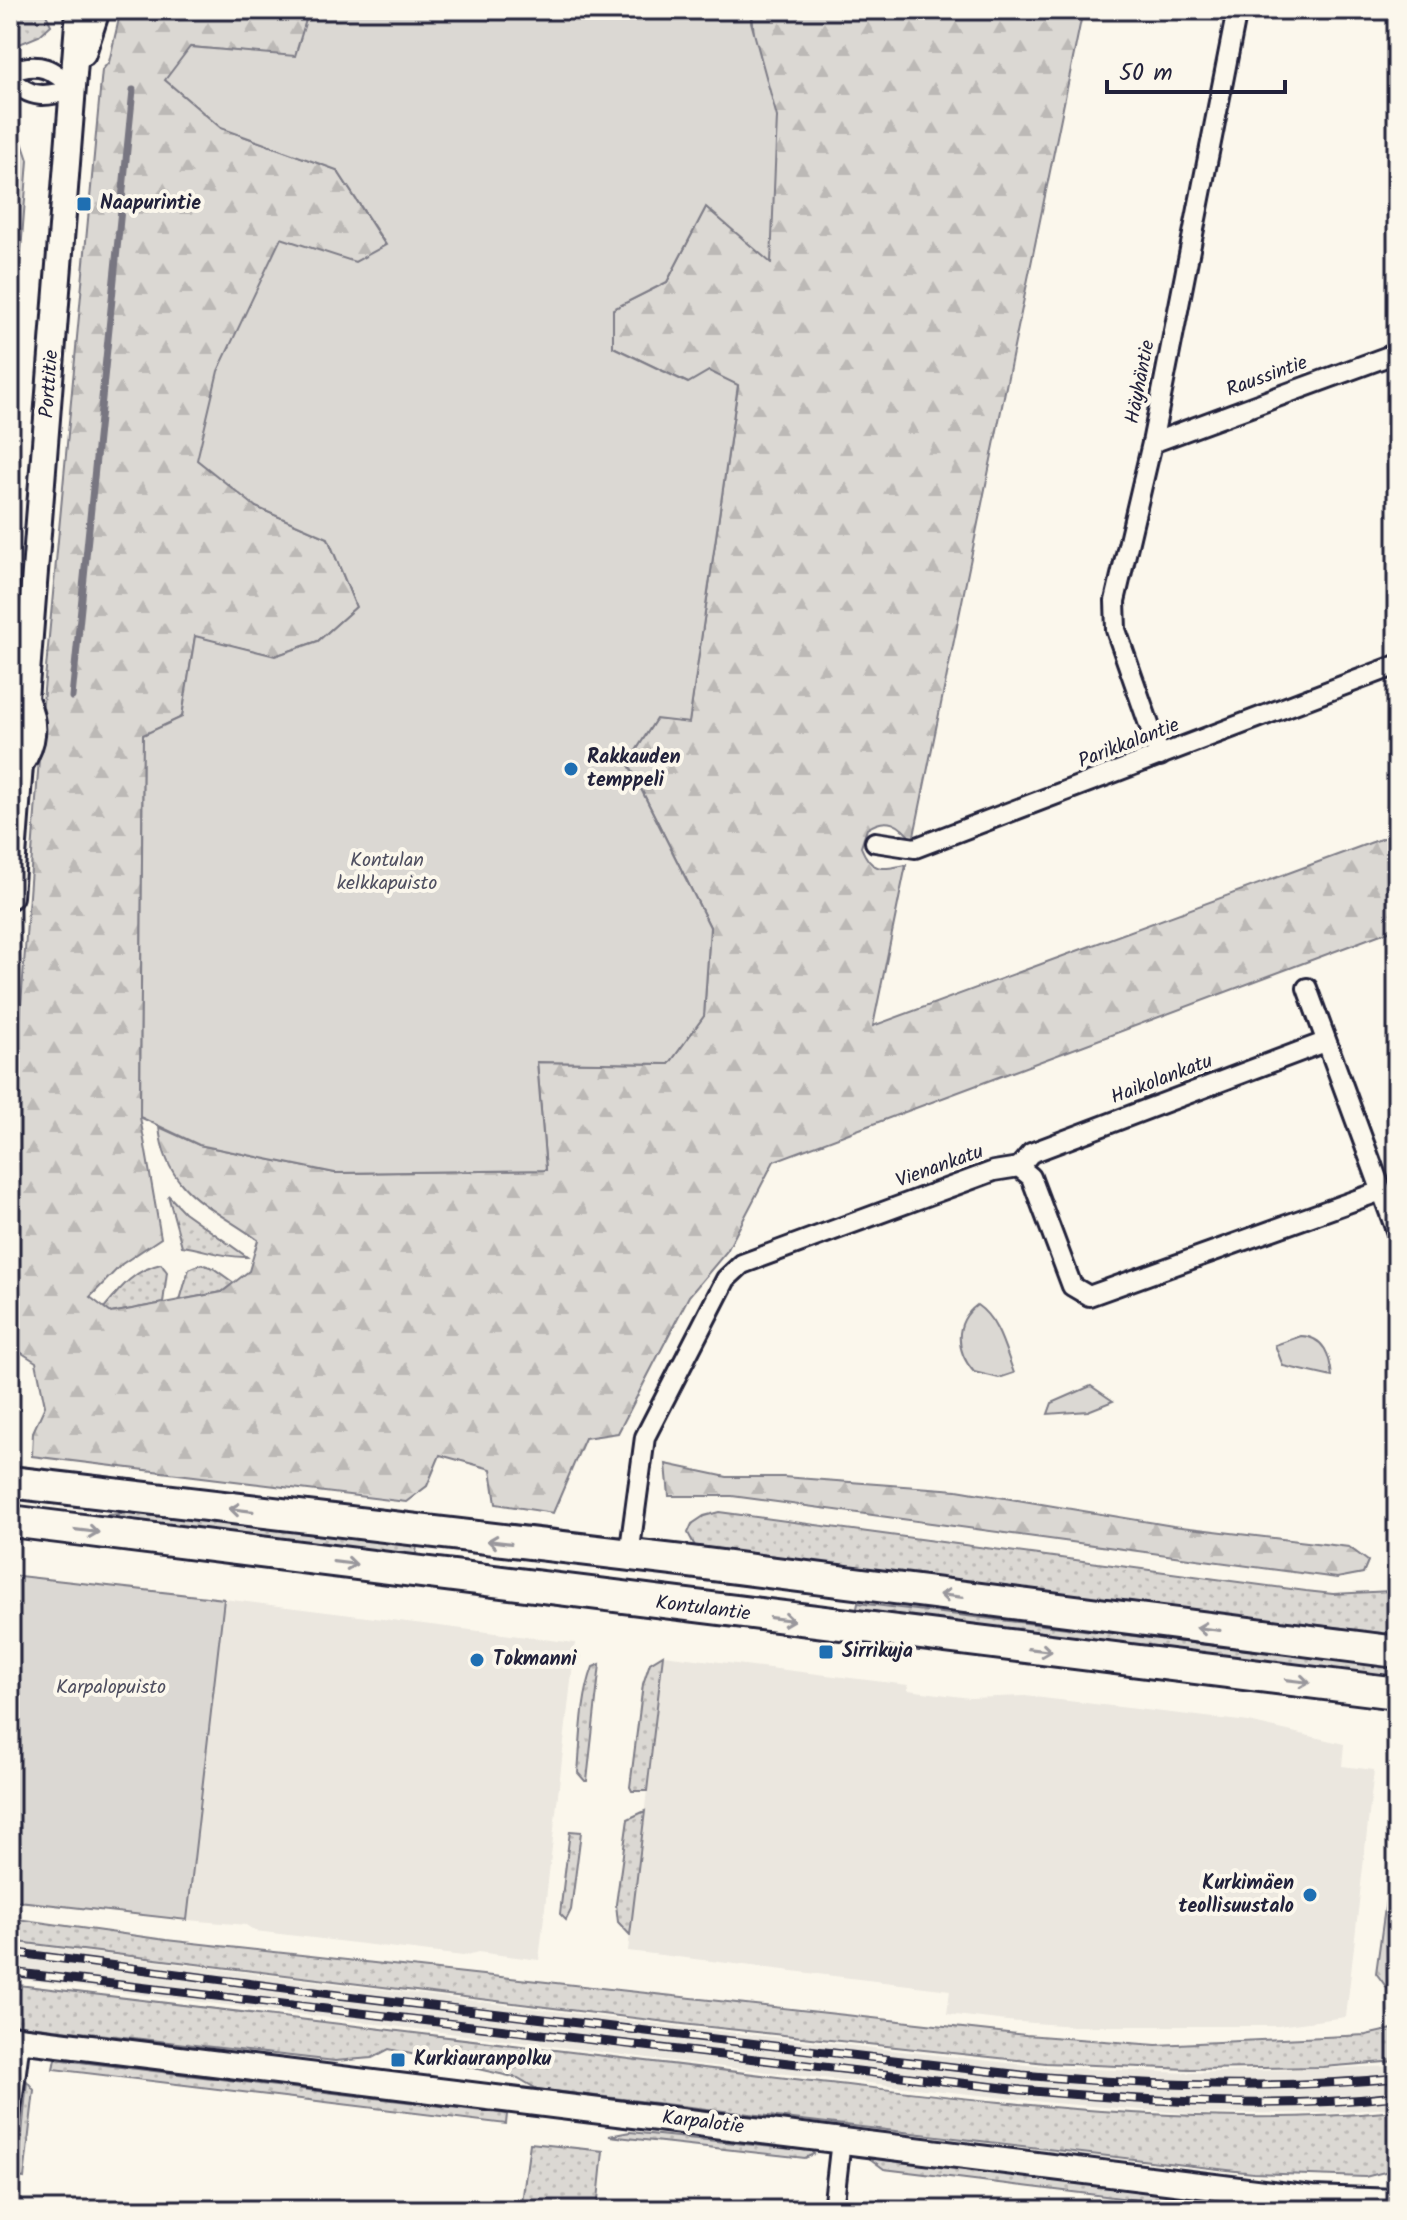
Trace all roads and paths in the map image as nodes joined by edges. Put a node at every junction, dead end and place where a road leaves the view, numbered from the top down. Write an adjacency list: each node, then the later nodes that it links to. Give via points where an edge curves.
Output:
1 (79, 10): 5 (street, Porttitie)
2 (97, 10): 5 (street, Porttitie)
3 (1237, 10): 7 (street, Häyhäntie)
4 (10, 75): 5 (street, via 26,65 51,67); 5 (street, via 23,92 47,97)
5 (75, 80): 10 (street, Porttitie, via 25,699 14,717 12,746 20,765)
6 (1397, 353): 7 (street, Raussintie)
7 (1152, 443): 9 (street, Häyhäntie, via 1118,581 1115,615)
8 (1397, 665): 9 (street, Parikkalantie)
9 (1160, 756): 11 (street, Parikkalantie, via 915,848)
10 (14, 795): 12 (street, Porttitie)
11 (875, 842)
12 (10, 896)
13 (1307, 988): 14 (street)
14 (1325, 1042): 15 (street, Haikolankatu, via 1031,1153); 16 (street)
15 (1019, 1167): 16 (street, via 1031,1177 1072,1286 1089,1296); 20 (street, Vienankatu, via 1003,1168 762,1256 742,1264 726,1279 645,1437)
16 (1381, 1191): 17 (street)
17 (1397, 1233)
18 (10, 1482): 20 (main road, one-way to 18)
19 (10, 1521): 22 (main road, Kontulantie, one-way to 22)
20 (629, 1556): 21 (main road, one-way to 20)
21 (1397, 1652)
22 (1397, 1693)
23 (15, 2039): 24 (street); 25 (street, Karpalotie)
24 (10, 2119)
25 (841, 2140): 27 (street, Karpalotie); 28 (street)
26 (1397, 2202): 27 (street, Karpalotie)
27 (1311, 2205)
28 (833, 2210)

